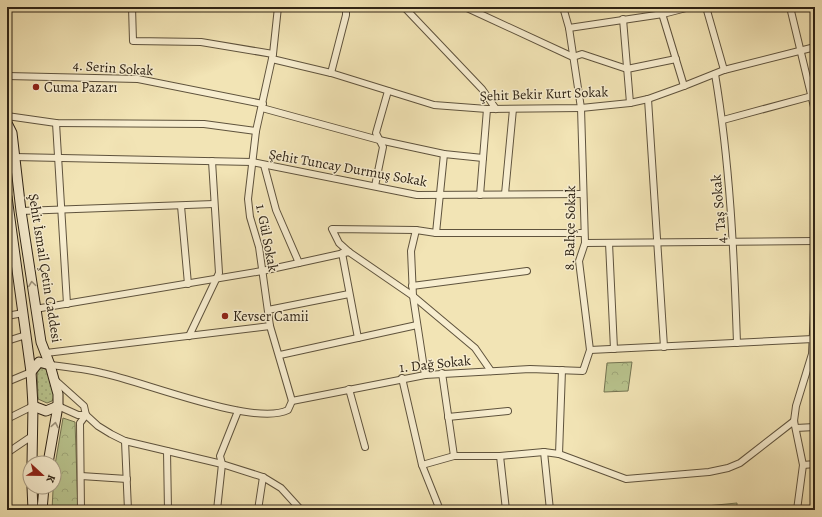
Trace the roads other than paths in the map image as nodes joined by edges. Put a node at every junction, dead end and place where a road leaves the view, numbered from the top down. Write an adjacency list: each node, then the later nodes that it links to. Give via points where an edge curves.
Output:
1 (132, 7): 16 (street, Şehit Bekir Kurt Sokak, via 133,41 201,42)
2 (278, 7): 16 (street, 1. Gül Sokak)
3 (346, 7): 21 (street)
4 (404, 7): 31 (street, via 482,89)
5 (465, 7): 17 (street)
6 (563, 7): 13 (street, 8. Bahçe Sokak)
7 (660, 7): 11 (street)
8 (690, 7): 11 (street)
9 (706, 7): 20 (street)
10 (790, 7): 15 (street)
11 (663, 14): 12 (street); 18 (street)
12 (623, 19): 13 (street); 19 (street)
13 (569, 28): 17 (street, 8. Bahçe Sokak)
14 (815, 47): 15 (street, Şehit Bekir Kurt Sokak)
15 (801, 50): 20 (street, Şehit Bekir Kurt Sokak); 26 (street)
16 (273, 57): 21 (street, Şehit Bekir Kurt Sokak); 29 (street, 1. Gül Sokak)
17 (573, 57): 19 (street, via 582,54); 30 (street, 8. Bahçe Sokak)
18 (676, 59): 19 (street); 24 (street)
19 (628, 69): 28 (street)
20 (724, 70): 22 (street, Şehit Bekir Kurt Sokak)
21 (331, 73): 25 (street, Şehit Bekir Kurt Sokak)
22 (715, 74): 24 (street, Şehit Bekir Kurt Sokak); 36 (street, 4. Taş Sokak)
23 (7, 76): 29 (street, 4. Serin Sokak, via 138,79)
24 (684, 86): 27 (street, Şehit Bekir Kurt Sokak)
25 (388, 91): 33 (street, Şehit Bekir Kurt Sokak, via 434,105); 40 (street, via 376,133)
26 (812, 96): 34 (street); 36 (street)
27 (648, 99): 28 (street, Şehit Bekir Kurt Sokak); 63 (street)
28 (630, 103): 30 (street, Şehit Bekir Kurt Sokak)
29 (262, 106): 39 (street, 1. Gül Sokak); 40 (street, 4. Serin Sokak)
30 (582, 108): 32 (street, Şehit Bekir Kurt Sokak); 50 (street, 8. Bahçe Sokak)
31 (496, 109): 32 (street, Şehit Bekir Kurt Sokak); 33 (street, Şehit Bekir Kurt Sokak)
32 (513, 109): 49 (street)
33 (487, 110): 44 (street)
34 (815, 111)
35 (7, 116): 38 (street)
36 (723, 120): 64 (street, 4. Taş Sokak)
37 (7, 123): 42 (street, Şehit İsmail Çetin Caddesi, via 12,133)
38 (56, 124): 39 (street, via 204,124); 43 (street)
39 (256, 130): 46 (street, 1. Gül Sokak)
40 (379, 140): 41 (street, 4. Serin Sokak); 48 (street, via 383,147)
41 (444, 154): 44 (street, 4. Serin Sokak); 53 (street)
42 (14, 157): 43 (street, Şehit Tuncay Durmuş Sokak); 57 (street, Şehit İsmail Çetin Caddesi)
43 (58, 158): 45 (street, Şehit Tuncay Durmuş Sokak); 56 (street)
44 (483, 158): 51 (street)
45 (212, 161): 46 (street, Şehit Tuncay Durmuş Sokak); 54 (street)
46 (252, 162): 47 (street, Şehit Tuncay Durmuş Sokak); 72 (street, 1. Gül Sokak, via 248,200)
47 (264, 165): 48 (street, Şehit Tuncay Durmuş Sokak); 71 (street, via 276,210)
48 (375, 186): 53 (street, Şehit Tuncay Durmuş Sokak, via 417,195)
49 (505, 194): 50 (street, Şehit Tuncay Durmuş Sokak); 51 (street, Şehit Tuncay Durmuş Sokak)
50 (583, 194): 61 (street, 8. Bahçe Sokak)
51 (480, 195): 53 (street, Şehit Tuncay Durmuş Sokak)
52 (7, 196): 58 (street, Şehit İsmail Çetin Caddesi)
53 (439, 196): 60 (street)
54 (214, 204): 55 (street); 74 (street, via 218,273)
55 (181, 206): 56 (street); 75 (street)
56 (61, 210): 57 (street); 80 (street)
57 (21, 211): 58 (street); 81 (street, Şehit İsmail Çetin Caddesi, one-way to 57)
58 (10, 213): 70 (street, Şehit İsmail Çetin Caddesi)
59 (416, 230): 60 (street); 67 (street, via 332,229 339,242); 76 (street, via 411,251)
60 (436, 233): 61 (street)
61 (584, 234): 65 (street, 8. Bahçe Sokak)
62 (815, 241): 64 (street)
63 (657, 242): 64 (street); 66 (street); 94 (street)
64 (734, 242): 93 (street, 4. Taş Sokak)
65 (584, 243): 66 (street); 96 (street, 8. Bahçe Sokak, via 579,261)
66 (609, 243): 95 (street)
67 (349, 252): 68 (street); 79 (street)
68 (342, 253): 71 (street); 78 (street)
69 (7, 262): 70 (street)
70 (17, 262): 83 (street, Şehit İsmail Çetin Caddesi)
71 (299, 263): 72 (street)
72 (262, 271): 74 (street); 82 (street, 1. Gül Sokak)
73 (527, 271): 76 (street)
74 (215, 279): 75 (street); 89 (street)
75 (188, 284): 80 (street)
76 (412, 286): 79 (street)
77 (815, 288): 85 (street)
78 (349, 294): 82 (street); 90 (street)
79 (412, 296): 86 (street); 102 (street, via 475,348)
80 (67, 304): 81 (street)
81 (35, 309): 97 (street, Şehit İsmail Çetin Caddesi, via 41,342)
82 (268, 310): 87 (street, 1. Gül Sokak)
83 (22, 313): 84 (street); 88 (street, Şehit İsmail Çetin Caddesi)
84 (7, 316)
85 (814, 319): 91 (street)
86 (417, 325): 90 (street); 106 (street)
87 (270, 326): 89 (street); 98 (street, 1. Gül Sokak)
88 (26, 335): 92 (street); 104 (street, Şehit İsmail Çetin Caddesi)
89 (189, 336): 97 (street)
90 (358, 338): 98 (street)
91 (813, 339): 93 (street); 99 (street)
92 (7, 341)
93 (737, 343): 94 (street)
94 (664, 347): 95 (street)
95 (614, 349): 96 (street)
96 (590, 350): 103 (street, 8. Bahçe Sokak)
97 (46, 353): 100 (street, Şehit İsmail Çetin Caddesi)
98 (280, 355): 111 (street, 1. Gül Sokak)
99 (813, 355): 119 (street, via 796,406)
100 (50, 365): 104 (street, via 39,362); 108 (street, Şehit İsmail Çetin Caddesi); 115 (street, via 102,373)
101 (562, 370): 102 (street, 1. Dağ Sokak); 103 (street, 1. Dağ Sokak); 128 (street)
102 (491, 371): 105 (street, 1. Dağ Sokak)
103 (583, 371)
104 (31, 372): 109 (street); 112 (street, Şehit İsmail Çetin Caddesi)
105 (442, 373): 106 (street, 1. Dağ Sokak); 117 (street)
106 (425, 375): 107 (street, 1. Dağ Sokak)
107 (402, 378): 110 (street, 1. Dağ Sokak); 135 (street)
108 (55, 380): 113 (street, Şehit İsmail Çetin Caddesi); 116 (street, via 84,406)
109 (7, 382)
110 (349, 389): 111 (street, 1. Dağ Sokak); 124 (street)
111 (292, 401): 115 (street, via 288,410 275,414)
112 (33, 406): 113 (street, via 46,411); 118 (street); 122 (street, Şehit İsmail Çetin Caddesi)
113 (58, 406): 116 (street, via 78,415); 130 (street, Şehit İsmail Çetin Caddesi, one-way to 113)
114 (508, 411): 117 (street)
115 (238, 412): 133 (street, via 220,456)
116 (86, 415): 123 (street, via 98,426); 137 (street, via 80,423)
117 (448, 417): 131 (street)
118 (7, 420)
119 (794, 421): 121 (street); 128 (street, via 740,463 709,472 626,479)
120 (815, 427): 121 (street)
121 (796, 428): 136 (street)
122 (32, 436): 126 (street); 129 (street, Şehit İsmail Çetin Caddesi)
123 (125, 441): 125 (street); 139 (street)
124 (365, 448)
125 (167, 451): 133 (street); 147 (street)
126 (7, 452)
127 (544, 452): 128 (street); 132 (street); 152 (street)
128 (559, 454)
129 (32, 455)
130 (49, 455)
131 (454, 456): 132 (street); 135 (street)
132 (500, 456): 151 (street)
133 (222, 464): 138 (street); 148 (street)
134 (815, 464): 136 (street)
135 (422, 465): 150 (street)
136 (802, 466): 153 (street)
137 (80, 476): 139 (street); 145 (street)
138 (263, 477): 142 (street, via 281,488); 149 (street)
139 (126, 479): 146 (street)
140 (32, 495): 143 (street)
141 (43, 495): 144 (street)
142 (298, 508)
143 (32, 510)
144 (42, 510)
145 (81, 510)
146 (128, 510)
147 (168, 510)
148 (217, 510)
149 (258, 510)
150 (440, 510)
151 (506, 510)
152 (550, 510)
153 (797, 510)

